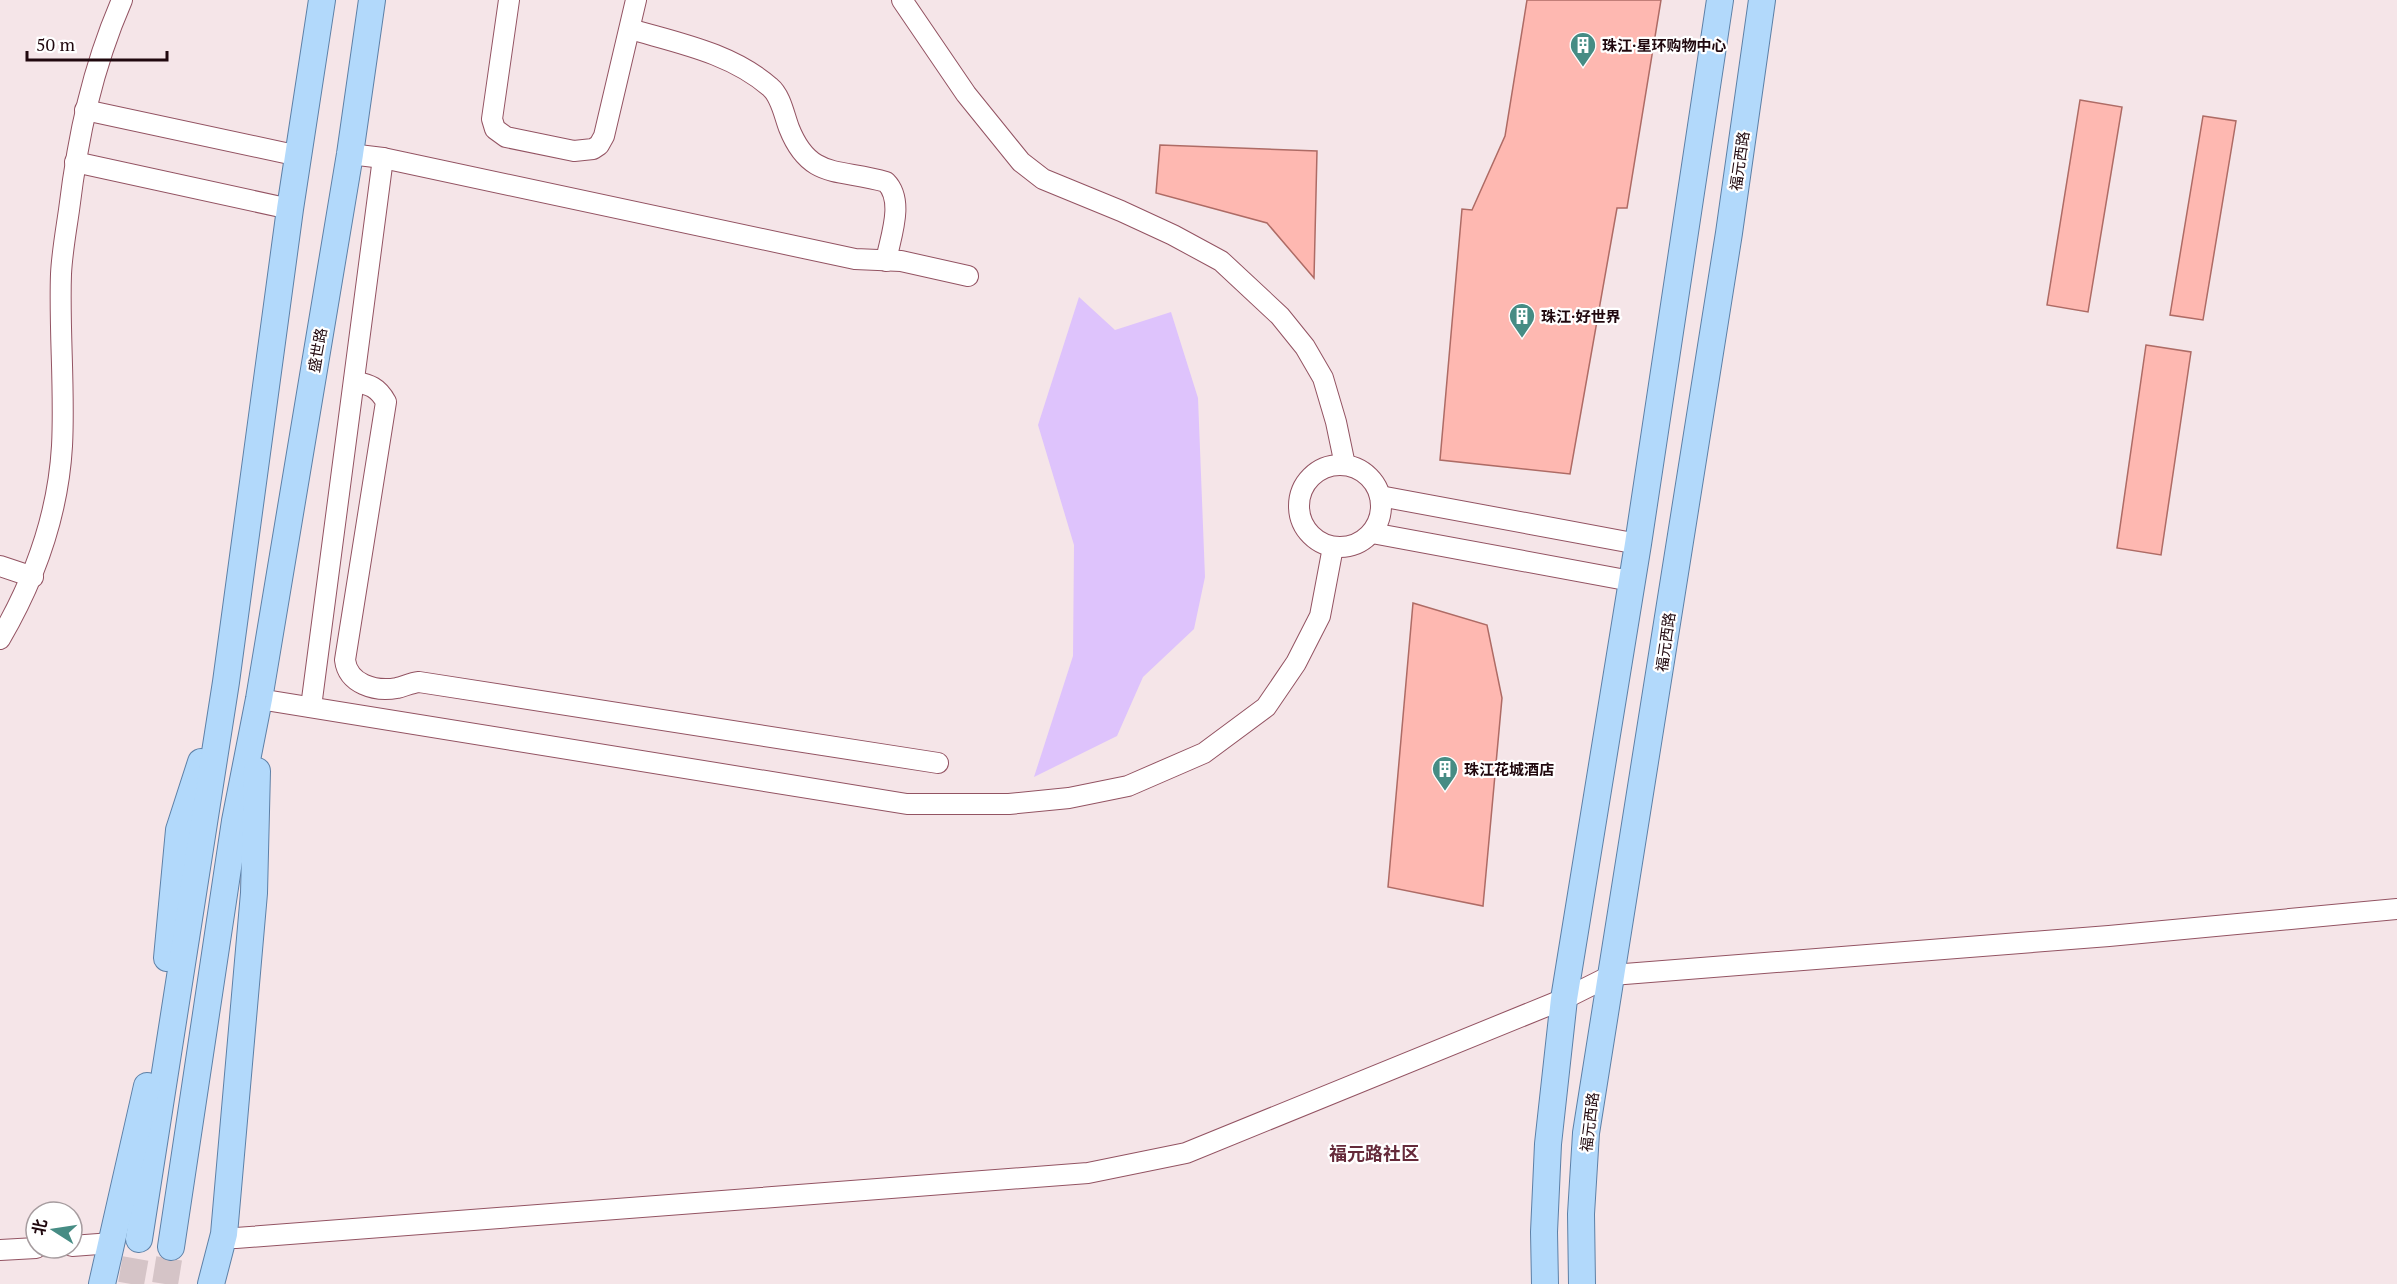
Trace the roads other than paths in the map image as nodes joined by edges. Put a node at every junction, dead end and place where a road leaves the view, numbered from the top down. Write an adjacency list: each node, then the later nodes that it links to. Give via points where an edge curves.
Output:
1 (122, 0): 10 (street, via 104,42)
2 (322, 0): 12 (main road)
3 (372, 0): 11 (main road, 盛世路)
4 (509, 0): 9 (street, via 492,119 495,129 506,137 585,152 599,145)
5 (636, 0): 9 (street)
6 (902, 0): 19 (street, via 966,94 1022,162 1043,179 1121,211 1221,261 1280,316 1323,378)
7 (1719, 0): 22 (main road)
8 (1762, 0): 33 (main road, 福元西路, via 1729,233)
9 (630, 29): 16 (street, via 730,62 777,95 796,146 812,163 822,169 886,182 893,189 895,210)
10 (85, 110): 12 (street); 14 (street)
11 (350, 154): 13 (street); 29 (main road, 盛世路)
12 (299, 156): 15 (main road)
13 (383, 158): 16 (street, via 855,259); 18 (street)
14 (75, 162): 15 (street); 25 (street, via 61,272 62,446 57,493)
15 (290, 209): 28 (main road)
16 (886, 261): 17 (street)
17 (968, 276)
18 (354, 381): 30 (street); 31 (street, via 380,390 386,402 346,652 346,671 354,680 390,688 419,682)
19 (1345, 465): 20 (street, via 1367,475); 23 (street, via 1329,466 1315,473 1304,485 1299,500 1306,531)
20 (1380, 496): 21 (street, via 1382,509); 22 (street)
21 (1372, 533): 23 (street, via 1361,543); 26 (street)
22 (1638, 544): 26 (main road)
23 (1332, 547): 30 (street, via 1320,616 1296,663 1266,707 1204,753 1128,786 1069,798 1009,804 907,804)
24 (0, 566): 25 (street)
25 (33, 577): 27 (street)
26 (1631, 581): 34 (main road)
27 (0, 639)
28 (226, 682): 36 (main road); 37 (main road, via 179,830 161,1022)
29 (259, 699): 30 (street); 35 (main road, via 254,893); 39 (main road, via 235,821)
30 (311, 707)
31 (938, 763)
32 (2397, 909): 33 (street)
33 (1611, 975): 34 (street); 45 (main road, 福元西路, via 1586,1133)
34 (1564, 999): 35 (street, via 1186,1153 1088,1173 236,1238); 44 (main road, via 1548,1144)
35 (224, 1234): 43 (main road)
36 (139, 1239)
37 (112, 1243): 38 (street); 42 (main road)
38 (84, 1245)
39 (171, 1247)
40 (24, 1249): 41 (street)
41 (0, 1250)
42 (102, 1284)
43 (211, 1284)
44 (1545, 1284)
45 (1582, 1284)

